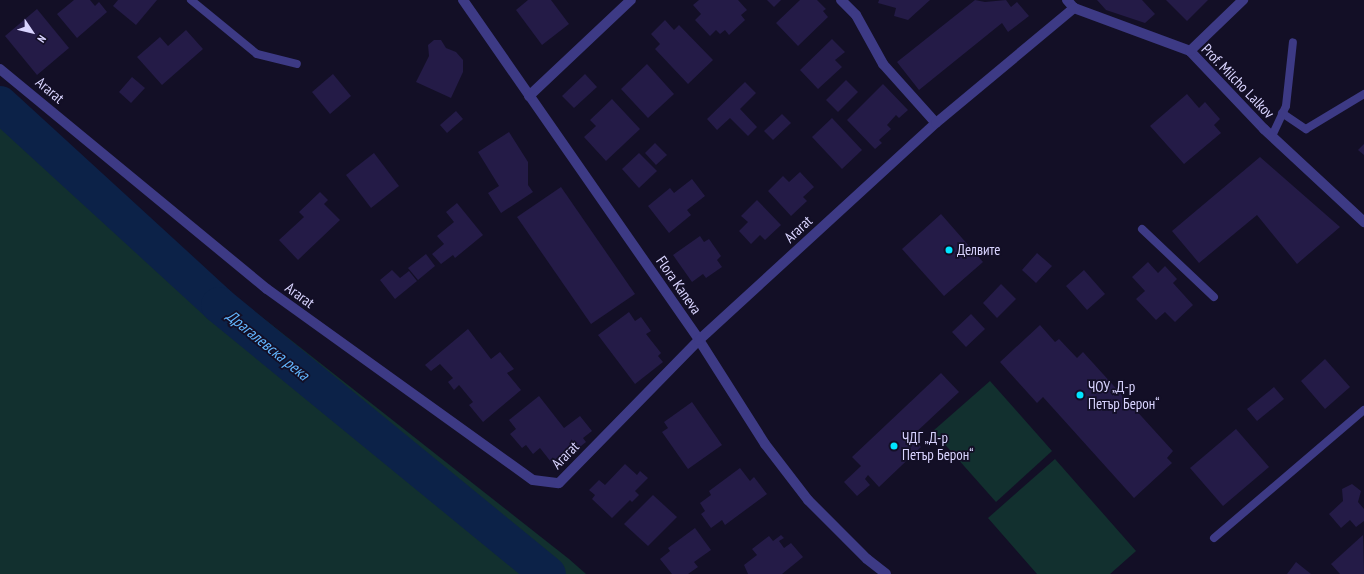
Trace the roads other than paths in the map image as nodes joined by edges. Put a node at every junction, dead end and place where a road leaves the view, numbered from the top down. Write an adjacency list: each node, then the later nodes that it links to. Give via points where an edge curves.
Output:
1 (191, 0): 9 (lane, via 257,54)
2 (463, 0): 12 (street, Flora Kaneva)
3 (631, 0): 12 (street)
4 (841, 0): 14 (street, via 856,15 884,64)
5 (1243, 0): 8 (street)
6 (1070, 4): 8 (street, Prof. Milcho Lalkov); 14 (street, Ararat)
7 (1294, 42): 13 (lane, via 1286,106)
8 (1190, 51): 15 (street, Prof. Milcho Lalkov)
9 (298, 64)
10 (0, 69): 19 (street, Ararat, via 267,289 533,480 559,483)
11 (1364, 94): 13 (lane, via 1306,129)
12 (529, 96): 19 (street, Flora Kaneva)
13 (1282, 114): 15 (lane)
14 (936, 123): 19 (street, Ararat)
15 (1272, 136): 16 (street, Prof. Milcho Lalkov)
16 (1364, 222)
17 (1142, 229): 18 (lane)
18 (1214, 297)
19 (699, 340): 22 (street, Flora Kaneva, via 765,444 808,500 867,559)
20 (1364, 410): 21 (lane)
21 (1214, 538)
22 (886, 574)

